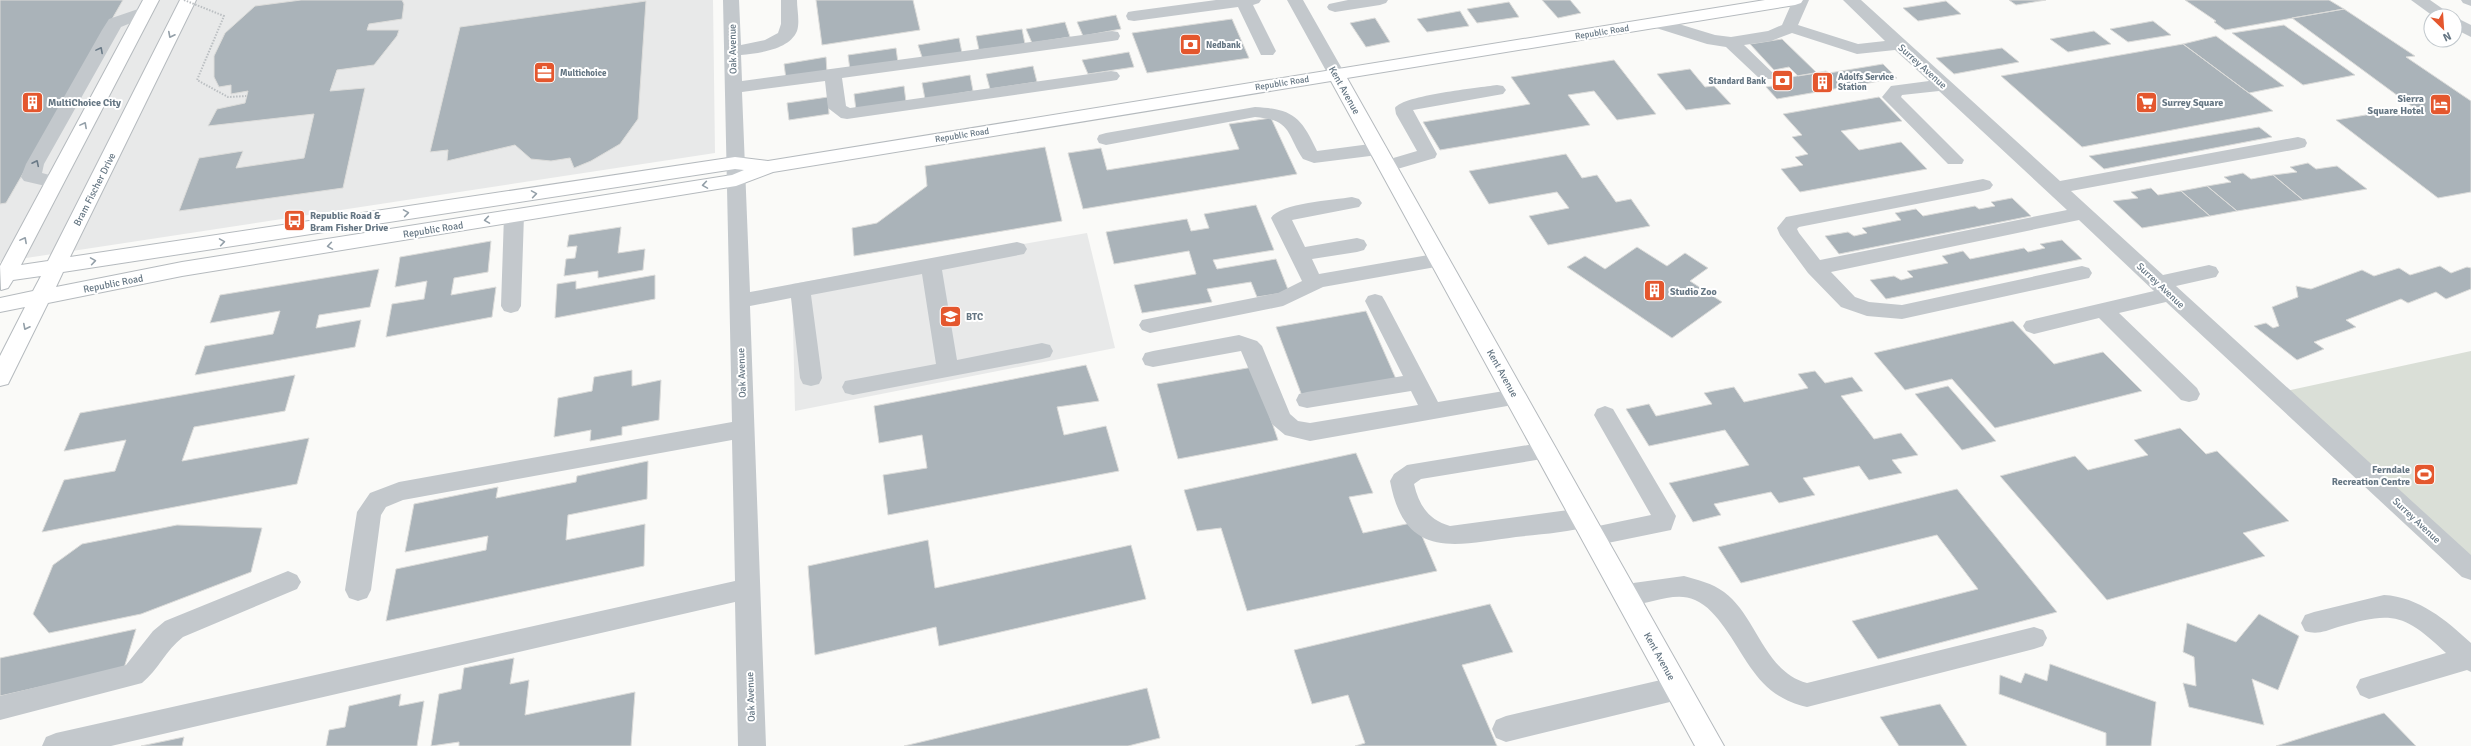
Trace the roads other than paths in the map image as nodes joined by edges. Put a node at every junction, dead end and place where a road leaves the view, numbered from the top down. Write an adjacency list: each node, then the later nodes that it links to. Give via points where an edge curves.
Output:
1 (188, 0): 45 (main road, Bram Fischer Drive, one-way to 45)
2 (732, 0): 20 (street, Oak Avenue)
3 (789, 0): 20 (street, via 788,32 783,38 759,47)
4 (1295, 0): 23 (street, Kent Avenue)
5 (1380, 0): 12 (street)
6 (1795, 0): 15 (main road, Republic Road)
7 (1801, 0): 16 (street)
8 (1851, 0): 19 (street, Surrey Avenue)
9 (2419, 0): 13 (street)
10 (1248, 1): 14 (street); 21 (street)
11 (147, 6): 34 (main road, one-way to 11); 34 (street, one-way to 11, via 31,177 35,164 110,30 116,23)
12 (1335, 7)
13 (2432, 8)
14 (1134, 16)
15 (1659, 22): 18 (street, via 1713,40); 23 (main road, Republic Road)
16 (1789, 27): 18 (street, via 1772,36); 19 (street, via 1857,49)
17 (1112, 36): 22 (street)
18 (1732, 42): 24 (street)
19 (1899, 44): 26 (street, Surrey Avenue)
20 (732, 51): 27 (street, Oak Avenue)
21 (1267, 51)
22 (833, 74): 25 (street, via 837,108 847,114); 27 (street)
23 (1336, 74): 31 (main road, Kent Avenue); 33 (main road, Republic Road)
24 (1766, 75)
25 (1111, 76)
26 (1944, 85): 32 (street, via 1897,90 1891,97); 36 (street, Surrey Avenue)
27 (733, 88): 33 (street, Oak Avenue)
28 (1496, 90): 31 (street, via 1412,104 1404,108 1428,154)
29 (1106, 139): 31 (street, via 1267,112 1289,118 1310,155 1314,157)
30 (2298, 143): 36 (street)
31 (1383, 158): 43 (main road, Kent Avenue)
32 (1955, 160)
33 (735, 172): 39 (main road, Republic Road, one-way to 39); 45 (main road, Republic Road, one-way to 33); 54 (street, Oak Avenue)
34 (54, 182): 49 (main road, one-way to 34)
35 (1983, 185): 46 (street, via 1793,222 1787,228 1790,235)
36 (2057, 188): 38 (street, Surrey Avenue)
37 (1352, 202): 42 (street, via 1289,214 1281,218)
38 (2084, 213): 46 (street); 52 (street, Surrey Avenue)
39 (514, 216): 53 (main road, Republic Road, one-way to 53, via 182,269); 57 (street)
40 (1357, 245): 42 (street)
41 (1017, 249): 44 (street)
42 (1298, 255): 50 (street)
43 (1440, 260): 50 (street); 69 (main road, Kent Avenue)
44 (931, 264): 51 (street); 63 (street)
45 (55, 267): 49 (main road, Republic Road); 53 (main road, Bram Fischer Drive)
46 (1815, 268): 48 (street, via 1848,302 1867,309 1902,312)
47 (2210, 272): 52 (street)
48 (2082, 273)
49 (2, 278)
50 (1313, 283): 59 (street, via 1283,299)
51 (800, 288): 54 (street); 65 (street)
52 (2165, 289): 58 (street); 76 (street, Surrey Avenue)
53 (40, 298): 56 (main road, Republic Road); 64 (main road, Bram Fischer Drive, one-way to 64)
54 (739, 300): 73 (street, Oak Avenue)
55 (1375, 301): 66 (street)
56 (0, 304)
57 (511, 306)
58 (2103, 310): 60 (street); 68 (street)
59 (1150, 325)
60 (2034, 326)
61 (1042, 351): 63 (street)
62 (1153, 359): 71 (street, via 1239,343 1249,346 1254,352 1280,418 1294,430 1310,432)
63 (948, 370): 67 (street)
64 (0, 378)
65 (811, 378)
66 (1417, 382): 70 (street); 71 (street)
67 (853, 387)
68 (2189, 394)
69 (1516, 397): 71 (street); 74 (main road, Kent Avenue)
70 (1306, 400)
71 (1432, 411)
72 (1605, 415): 75 (street, via 1664,516 1662,523)
73 (743, 429): 78 (street, Oak Avenue); 79 (street, via 398,491 386,496 378,500 369,512)
74 (1546, 451): 75 (main road, Kent Avenue); 75 (street, via 1415,471 1402,481 1403,490 1421,523 1432,531 1450,536)
75 (1588, 527): 80 (main road, Kent Avenue)
76 (2471, 570)
77 (288, 582): 86 (street, via 174,628 133,675)
78 (747, 589): 88 (street); 89 (street, Oak Avenue)
79 (358, 590)
80 (1626, 595): 82 (street, via 1683,587 1702,590 1718,599 1774,678 1792,692 1807,694); 85 (main road, Kent Avenue)
81 (2314, 623): 83 (street, via 2385,606 2403,609 2428,622)
82 (2034, 638)
83 (2470, 659): 84 (street)
84 (2368, 687)
85 (1678, 688): 87 (street); 90 (main road, Kent Avenue)
86 (0, 708)
87 (1506, 729)
88 (56, 746)
89 (752, 746)
90 (1710, 746)

